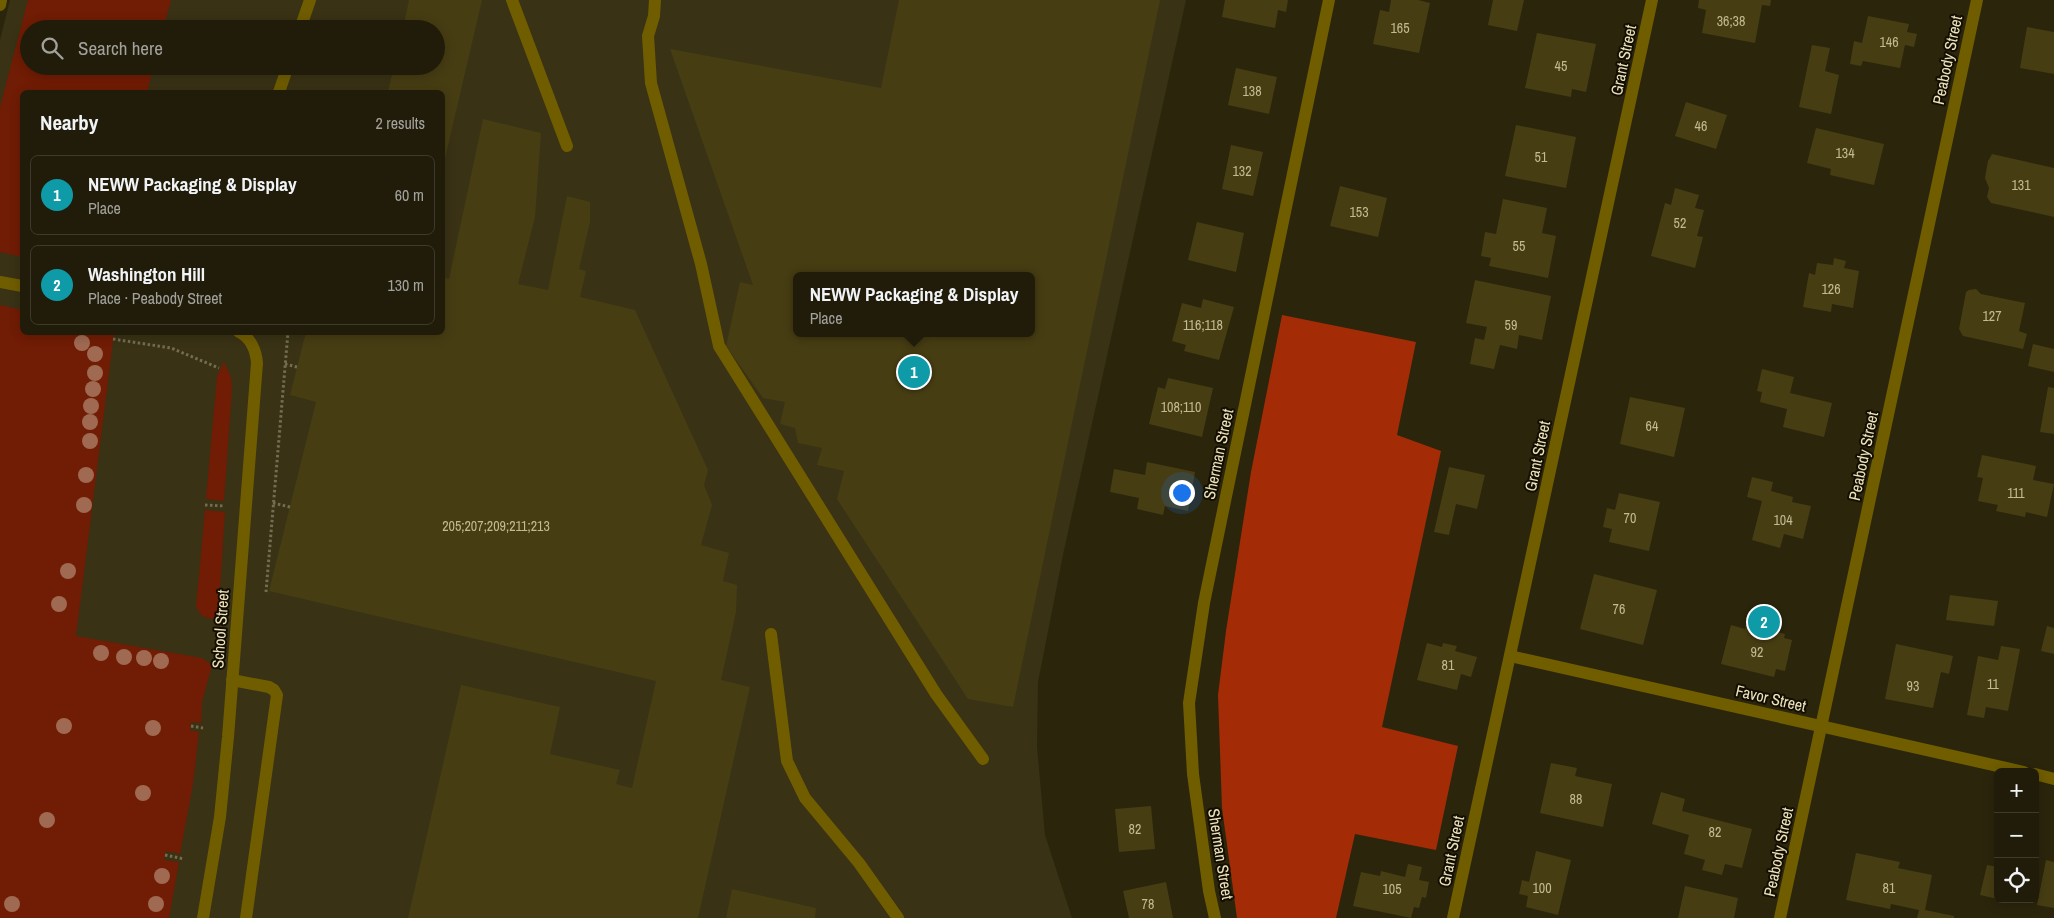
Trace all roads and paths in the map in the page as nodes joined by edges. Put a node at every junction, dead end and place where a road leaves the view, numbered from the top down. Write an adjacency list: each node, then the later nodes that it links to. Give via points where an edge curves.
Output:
1 (1, 0): 8 (street)
2 (310, 0): 9 (street)
3 (512, 0): 12 (street)
4 (655, 0): 32 (street, via 648,36 651,83 701,264 719,346 931,686)
5 (1329, 0): 41 (street, Sherman Street, via 1204,603 1189,703 1192,774)
6 (1652, 0): 27 (street, Grant Street)
7 (1977, 0): 30 (street, Peabody Street)
8 (0, 5)
9 (303, 20)
10 (285, 75): 11 (street)
11 (280, 90)
12 (567, 146)
13 (0, 282): 14 (street)
14 (20, 286)
15 (244, 335): 28 (street, School Street, via 256,353 257,363)
16 (288, 335): 18 (path)
17 (113, 339): 20 (path, via 171,348)
18 (285, 364): 19 (path); 21 (path)
19 (297, 367)
20 (219, 368)
21 (273, 503): 24 (path); 25 (path)
22 (205, 505): 23 (path)
23 (226, 506)
24 (290, 507)
25 (266, 592)
26 (771, 634): 40 (street, via 787,761 805,798 859,863)
27 (1510, 656): 30 (street, Favor Street); 42 (street, Grant Street)
28 (232, 680): 38 (street, School Street, via 220,816); 39 (street, via 269,686 277,696)
29 (191, 726): 31 (path)
30 (1821, 726): 33 (street, Favor Street); 43 (street, Peabody Street)
31 (203, 728)
32 (983, 759)
33 (2006, 768)
34 (2039, 775): 35 (street)
35 (2054, 778)
36 (165, 855): 37 (path)
37 (184, 860)
38 (203, 918)
39 (246, 918)
40 (898, 918)
41 (1215, 918)
42 (1453, 918)
43 (1780, 918)

